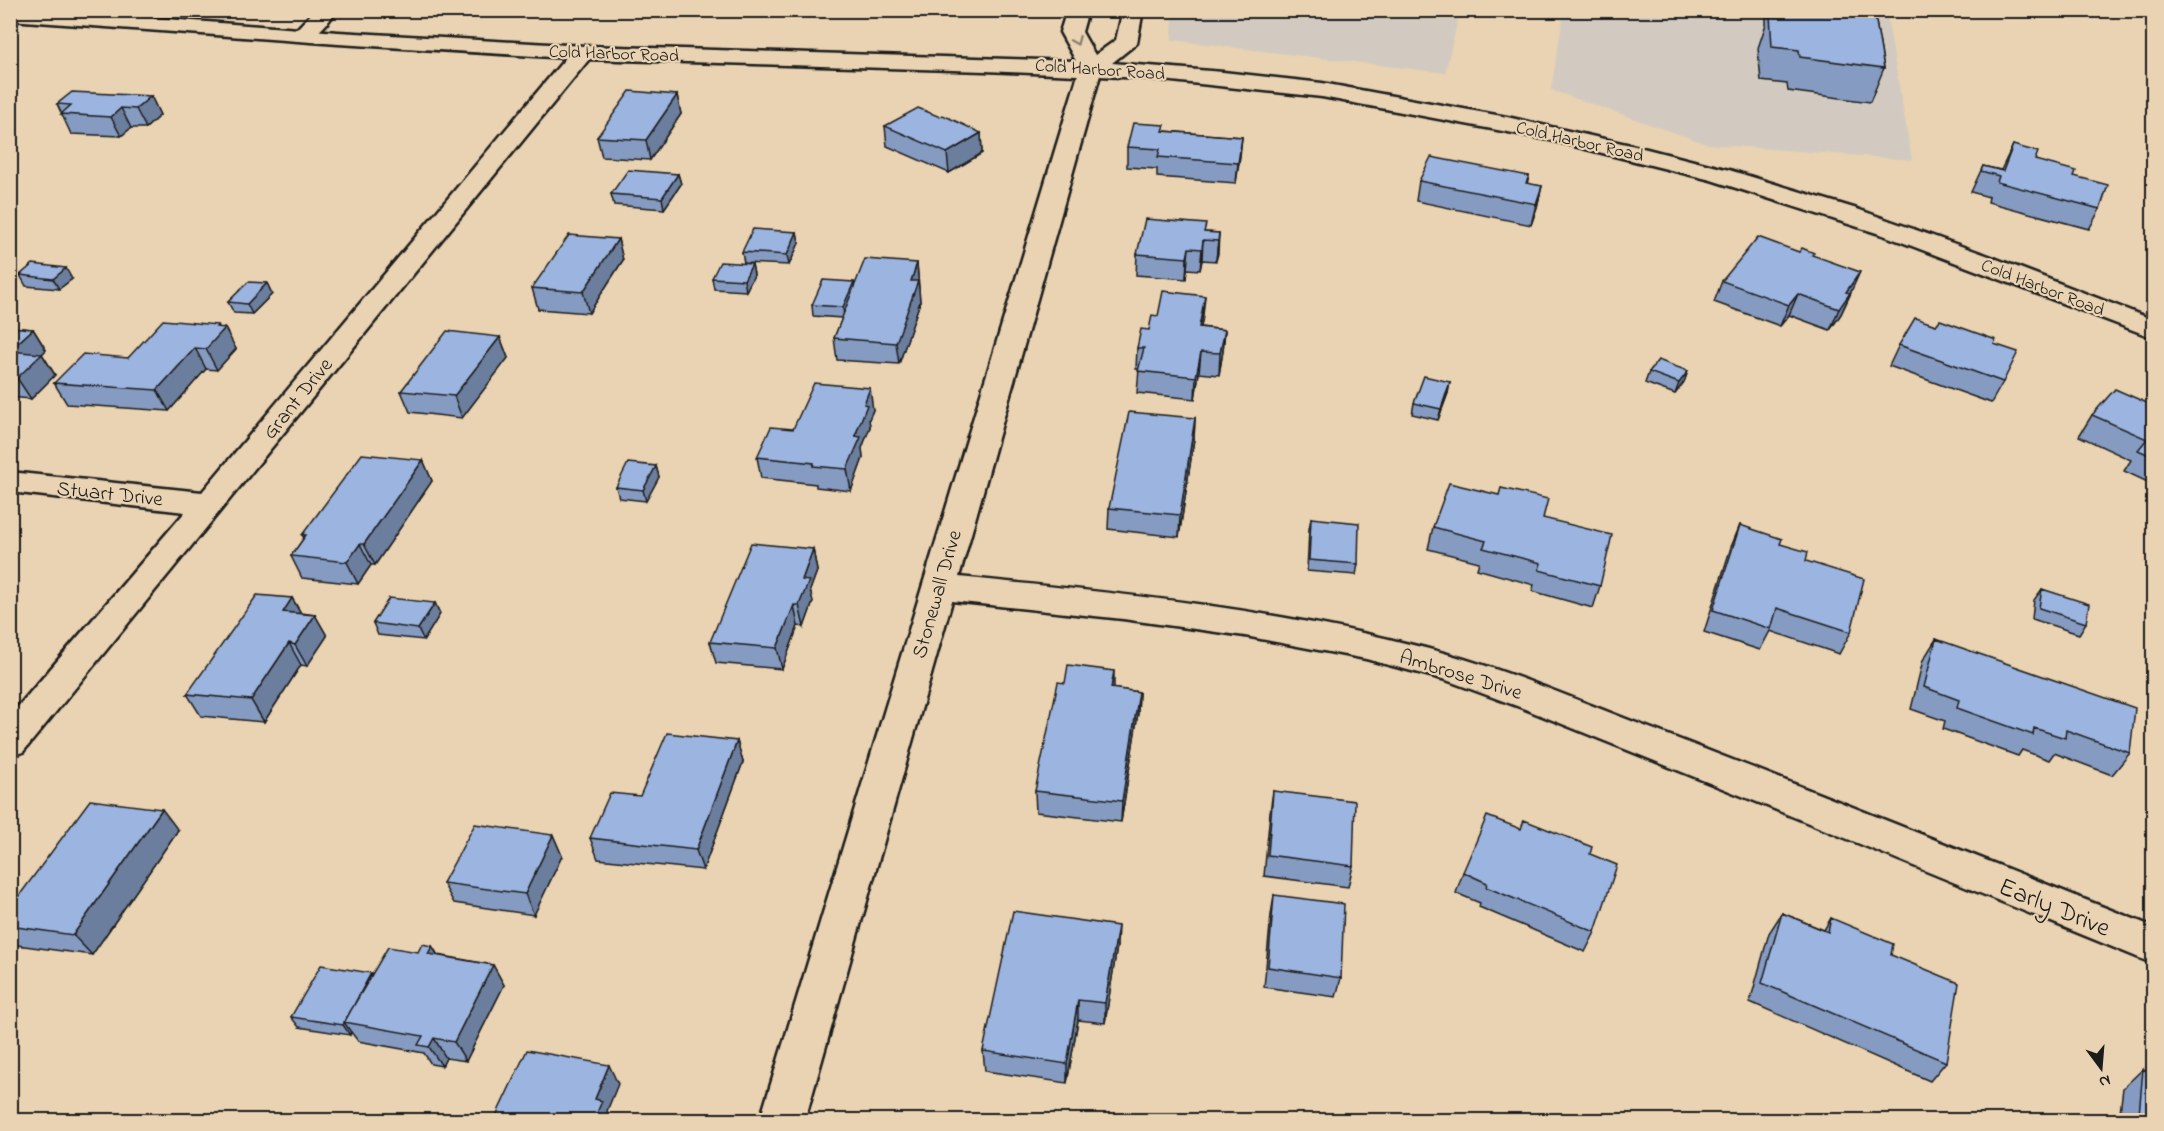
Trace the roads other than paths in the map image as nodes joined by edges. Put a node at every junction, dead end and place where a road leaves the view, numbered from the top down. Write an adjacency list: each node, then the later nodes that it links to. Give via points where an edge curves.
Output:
1 (327, 10): 5 (street)
2 (1078, 10): 7 (street, one-way to 7, via 1071,32)
3 (1133, 10): 7 (street, via 1126,43)
4 (10, 14): 5 (street, Cold Harbor Road)
5 (302, 35): 6 (street, Cold Harbor Road)
6 (582, 53): 7 (street, Cold Harbor Road); 10 (street, Grant Drive)
7 (1091, 68): 8 (street, Cold Harbor Road, via 1202,76 1340,93 1534,130 1677,163 1805,200); 11 (street, Stonewall Drive)
8 (2151, 326)
9 (10, 482): 10 (street, Stuart Drive)
10 (210, 504): 12 (street, Grant Drive)
11 (938, 587): 13 (street, Ambrose Drive, via 1121,606 1329,638 1428,662 1529,695); 15 (street, Stonewall Drive)
12 (10, 742)
13 (1956, 866): 14 (street, Early Drive)
14 (2154, 946)
15 (782, 1120)

